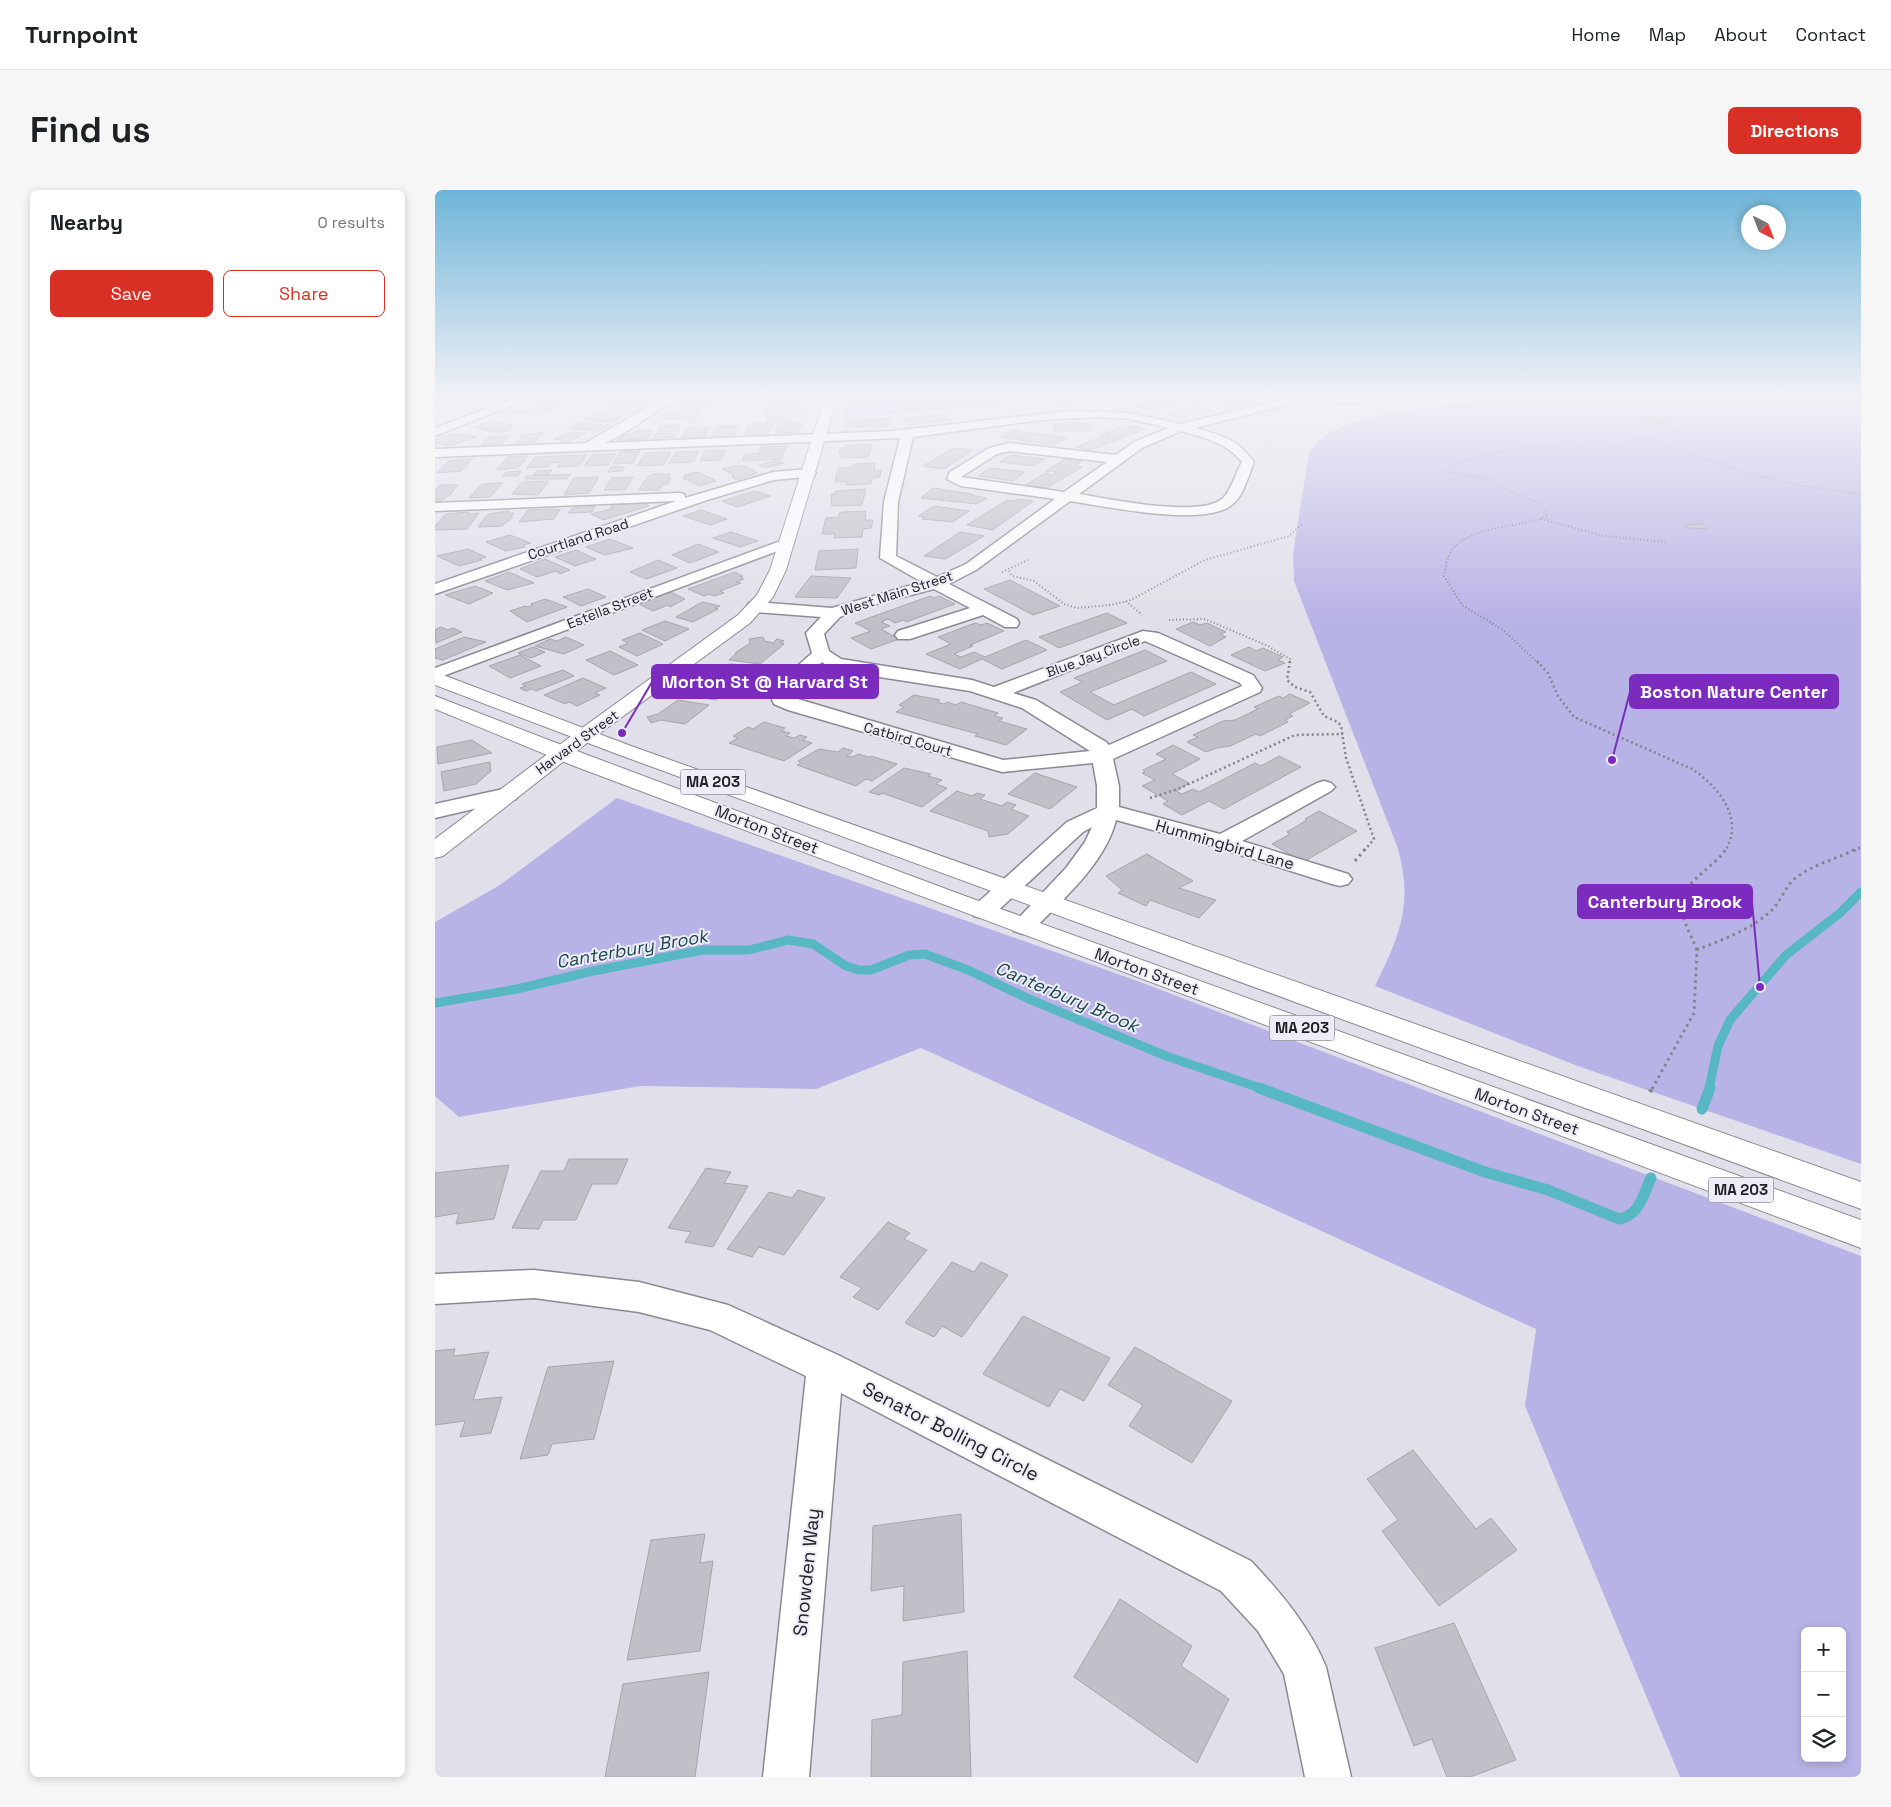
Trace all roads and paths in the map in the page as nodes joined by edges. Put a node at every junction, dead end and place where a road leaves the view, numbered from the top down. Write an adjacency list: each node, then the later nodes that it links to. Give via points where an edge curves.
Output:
1 (898, 472): 17 (street, via 891,502 889,558)
2 (960, 472): 10 (street, via 954,478 961,482)
3 (1100, 472): 10 (street, West Main Street)
4 (1243, 472): 10 (street, via 1229,501 1214,509 1175,512)
5 (1449, 472): 12 (path, via 1490,479 1500,487 1536,502 1545,509 1547,516)
6 (1744, 472): 8 (path, via 1797,485)
7 (809, 473): 9 (street, Courtland Road, via 773,476); 15 (main road, Harvard Street)
8 (1861, 494)
9 (703, 497): 11 (street); 18 (street, Courtland Road)
10 (1067, 497): 17 (street, West Main Street, via 971,567)
11 (435, 506)
12 (1541, 519): 14 (path, via 1604,536); 47 (path, via 1487,532 1459,543 1449,555 1444,576 1462,605 1525,648 1548,673 1574,717 1692,769 1707,778 1725,802 1734,836 1714,864 1683,892 1680,908)
13 (1303, 523): 19 (path, via 1289,536 1205,560)
14 (1665, 542)
15 (785, 543): 21 (main road, Harvard Street, via 778,570 764,597); 28 (street, Estella Street)
16 (1009, 571): 19 (path, via 1012,576 1034,581 1064,604 1077,608)
17 (938, 583): 20 (street); 22 (street, West Main Street, via 851,606)
18 (435, 588)
19 (1127, 601): 23 (path)
20 (983, 609): 25 (street); 26 (street)
21 (749, 613): 22 (street, West Main Street); 32 (main road, Harvard Street)
22 (829, 619): 27 (street, West Main Street, via 815,633)
23 (1149, 619)
24 (1165, 621): 31 (path, via 1205,619 1279,652 1290,659 1287,680 1295,687 1310,692 1324,716 1337,722)
25 (1011, 623)
26 (904, 636)
27 (821, 654): 29 (street, via 835,663 860,670 933,679); 34 (street, Catbird Court, via 782,688 781,700 1002,766)
28 (435, 676): 32 (main road, Morton Street / MA 203)
29 (995, 693): 34 (street, via 1029,704 1099,746); 34 (street, Blue Jay Circle, via 1143,636 1247,678 1253,688)
30 (435, 702): 33 (main road, Morton Street / MA 203)
31 (1343, 734): 37 (path, via 1295,735 1185,786 1152,798); 42 (path, via 1346,758 1374,839)
32 (585, 736): 33 (main road, Harvard Street); 43 (main road, Morton Street / MA 203)
33 (562, 753): 36 (main road, Harvard Street); 45 (main road, Morton Street / MA 203)
34 (1102, 756): 37 (street)
35 (1323, 787): 39 (street)
36 (508, 794): 38 (street); 41 (main road, Harvard Street)
37 (1109, 804): 39 (street, Hummingbird Lane); 43 (street, via 1075,827); 44 (street, via 1101,838)
38 (435, 811)
39 (1223, 842): 42 (street, Hummingbird Lane)
40 (1861, 847): 47 (path, via 1790,881 1781,900 1762,919)
41 (435, 851)
42 (1340, 879)
43 (1007, 888): 44 (main road, Morton Street / MA 203); 45 (street)
44 (1045, 902): 46 (street); 48 (main road, Morton Street / MA 203)
45 (983, 911): 46 (main road, Morton Street / MA 203)
46 (1023, 926): 50 (main road, Morton Street / MA 203)
47 (1697, 950): 48 (path, via 1694,1013)
48 (1636, 1115): 49 (main road, Morton Street / MA 203)
49 (1861, 1196)
50 (1861, 1234)
51 (435, 1289): 52 (street, Senator Bolling Circle, via 534,1284 639,1298 716,1316)
52 (825, 1367): 53 (street, Snowden Way); 54 (street, Senator Bolling Circle, via 1235,1576 1273,1616 1304,1667)
53 (786, 1777)
54 (1328, 1777)

